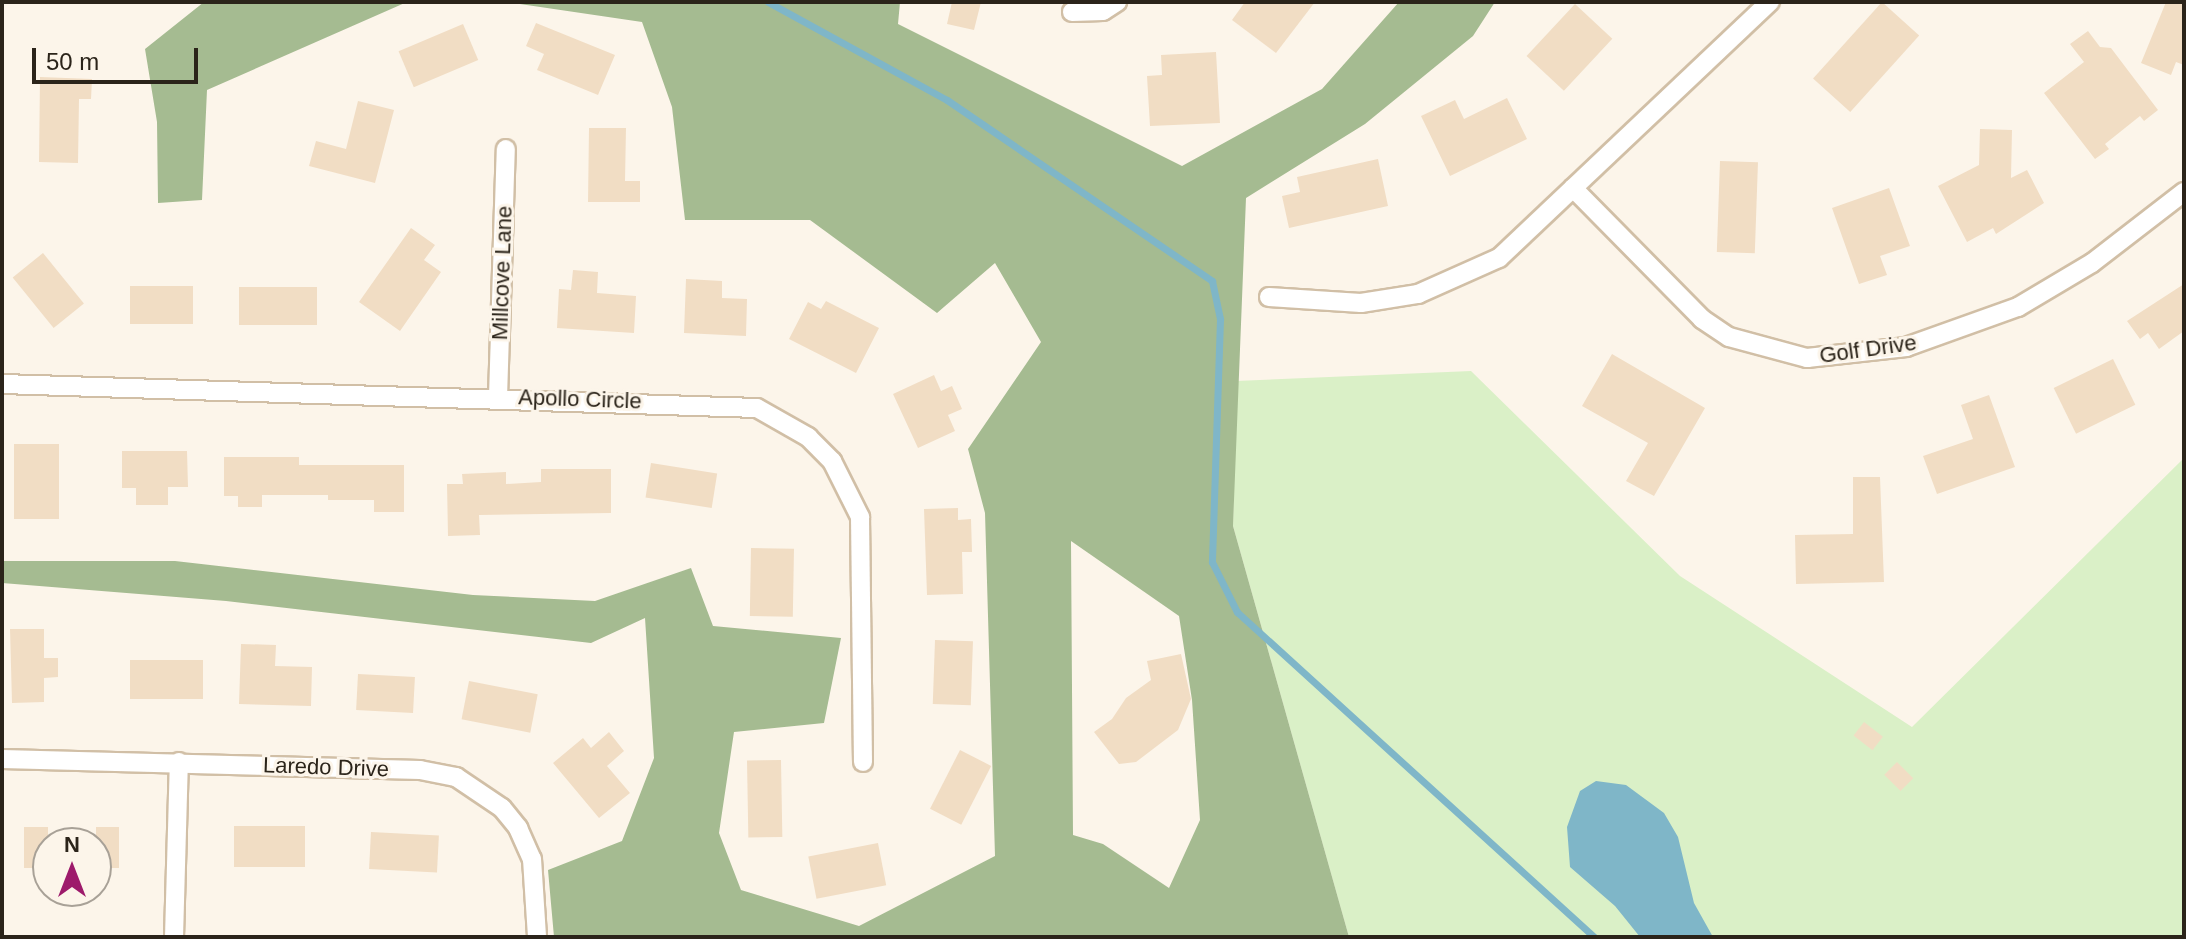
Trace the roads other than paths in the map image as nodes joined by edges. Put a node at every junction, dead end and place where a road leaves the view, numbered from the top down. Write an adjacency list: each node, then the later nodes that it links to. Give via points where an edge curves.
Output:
1 (1117, 2): 3 (street, via 1103,11)
2 (1770, 2): 5 (street)
3 (1072, 12)
4 (506, 149): 9 (street, Millcove Lane)
5 (1573, 188): 6 (street, Golf Drive, via 1702,319 1729,337 1807,358 1906,347 2018,307 2092,263); 7 (street, via 1499,258 1418,294 1361,303)
6 (2184, 192)
7 (1269, 297)
8 (2, 384): 9 (street, Apollo Circle)
9 (498, 397): 12 (street, Apollo Circle, via 757,408 808,437 832,461 860,517)
10 (2, 759): 11 (street, Laredo Drive)
11 (179, 762): 13 (street); 14 (street, Laredo Drive, via 420,770 456,777 492,800 518,828 532,859)
12 (863, 762)
13 (174, 937)
14 (537, 937)

